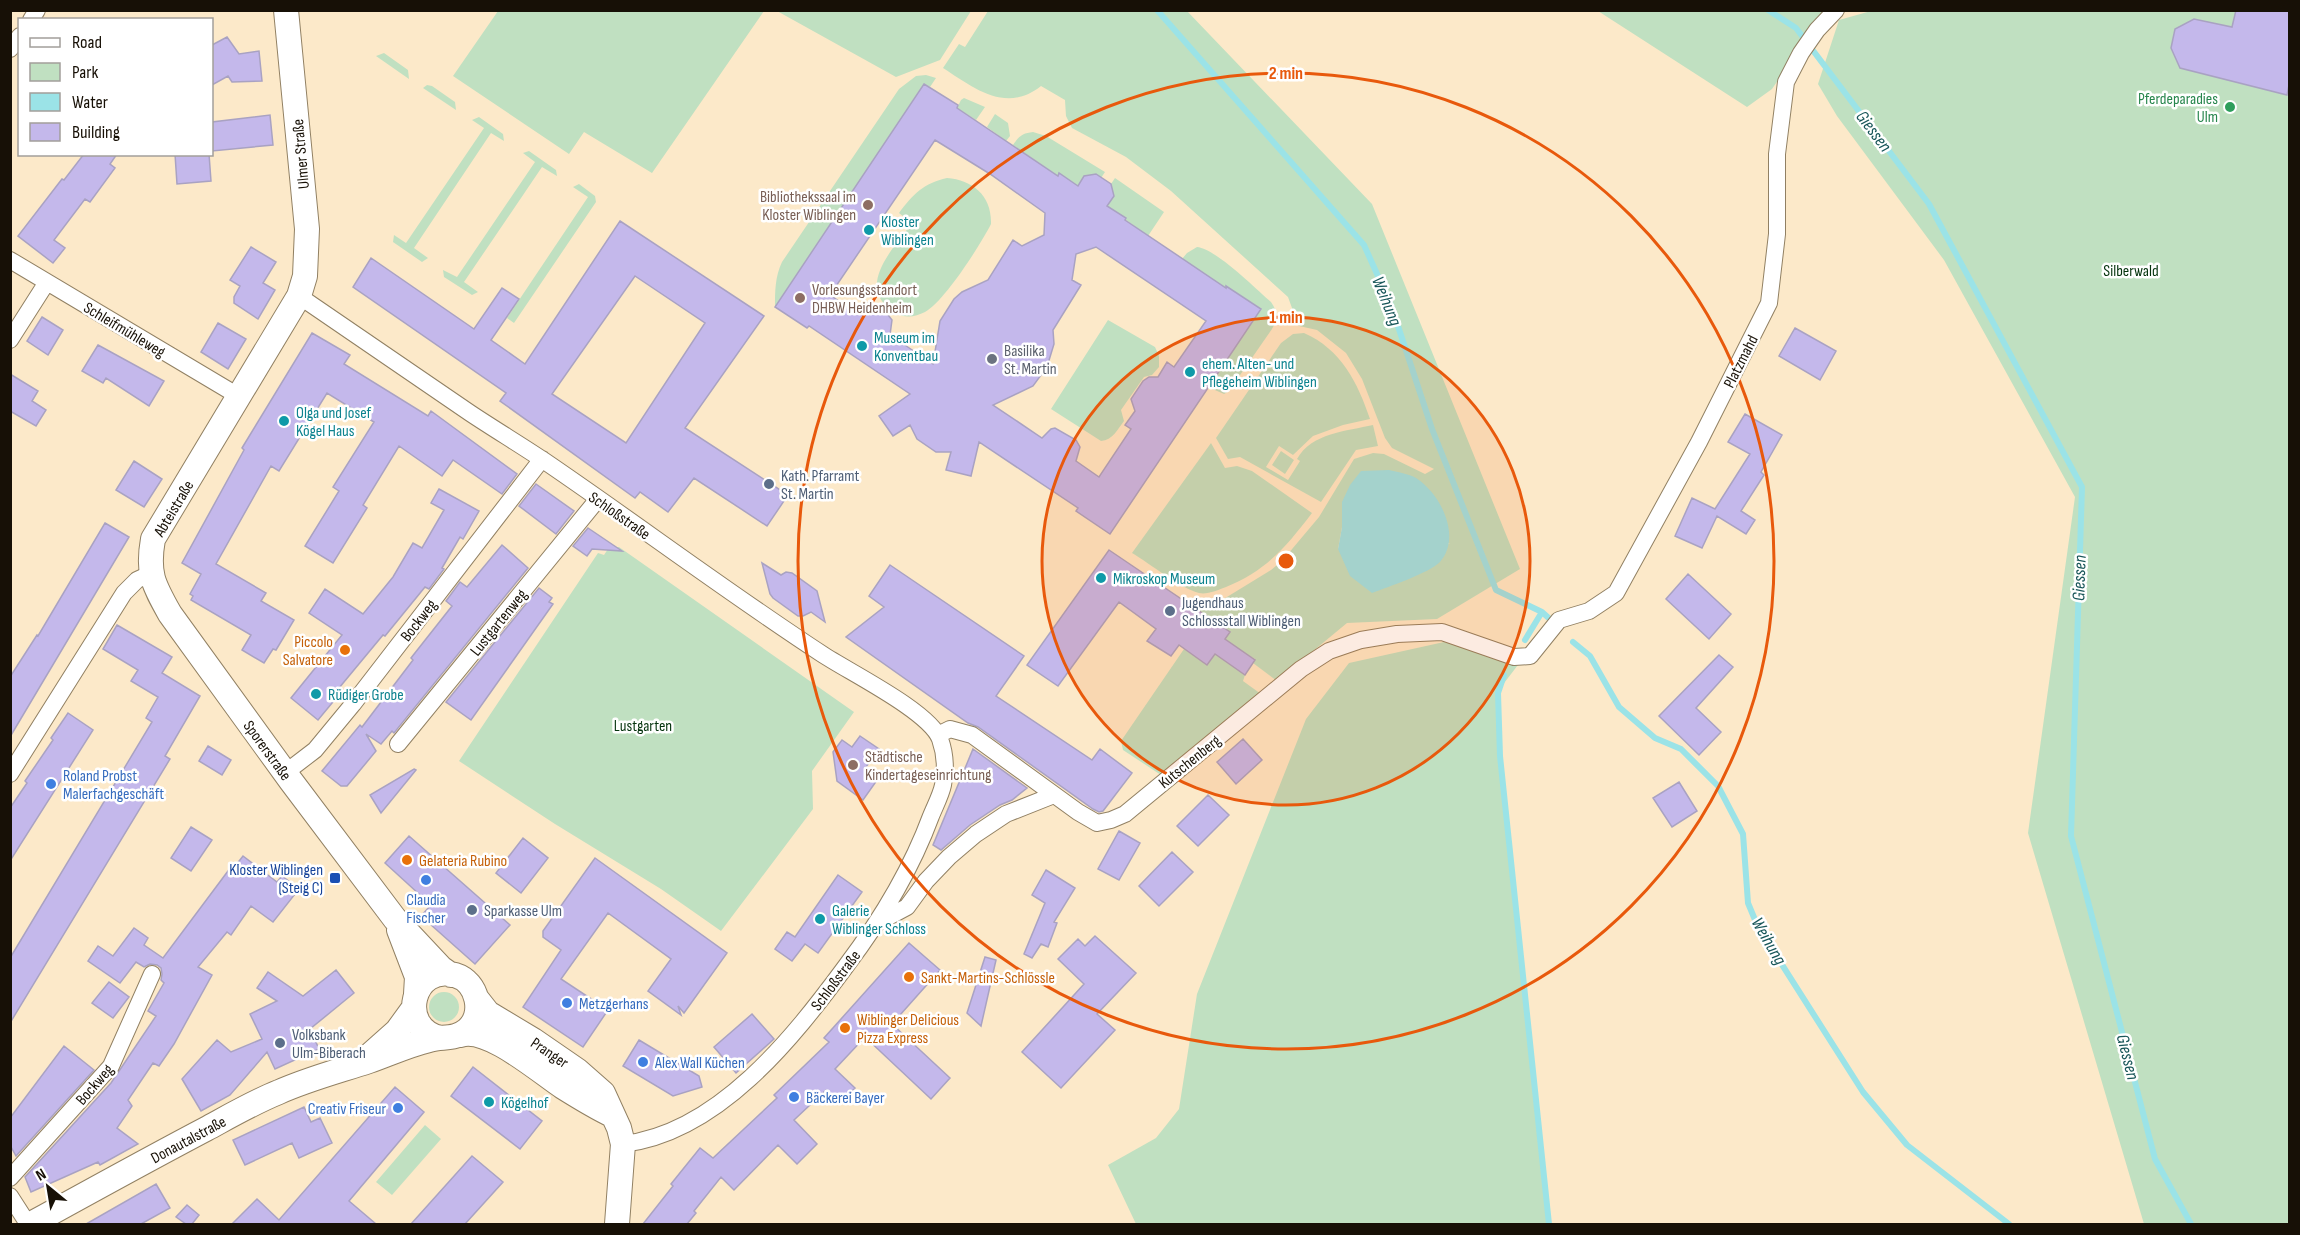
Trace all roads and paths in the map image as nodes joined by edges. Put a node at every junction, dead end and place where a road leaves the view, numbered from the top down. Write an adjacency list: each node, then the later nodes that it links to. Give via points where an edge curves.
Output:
1 (286, 10): 5 (main road, Ulmer Straße, via 307,230 305,276)
2 (1836, 10): 11 (street, Platzmahd, via 1801,53 1786,82 1777,154 1777,234 1769,303 1616,593 1589,611 1559,620)
3 (10, 260): 4 (street, Schleifmühleweg)
4 (47, 282): 6 (street); 7 (street, Schleifmühleweg)
5 (299, 296): 7 (main road, Abteistraße); 8 (street, Schloßstraße)
6 (10, 340)
7 (240, 397): 10 (main road, Abteistraße, via 153,539)
8 (542, 459): 9 (street, Schloßstraße); 14 (street, Bockweg, via 353,704 315,750)
9 (598, 499): 12 (street, Schloßstraße, via 775,623 901,703 928,722); 13 (street, Lustgartenweg)
10 (150, 574): 14 (main road, Sporerstraße, via 170,614); 15 (street, via 124,593)
11 (1530, 656): 16 (street, Kutschenberg, via 1514,657 1442,632 1361,640 1329,651 1301,669 1125,814 1097,822)
12 (938, 735): 16 (street, via 950,729 972,735); 18 (street, Schloßstraße, via 945,756 943,785 924,835)
13 (398, 744)
14 (285, 773): 17 (main road, Sporerstraße)
15 (10, 774)
16 (1054, 795): 18 (street, via 1006,814 976,834 926,881 907,907)
17 (395, 919): 20 (main road, Sporerstraße); 22 (main road, Sporerstraße, via 417,977)
18 (878, 923): 26 (street, Schloßstraße, via 807,1017 746,1082 720,1103 672,1131)
19 (152, 974): 27 (street, Bockweg, via 111,1066)
20 (451, 975): 21 (main road, via 470,985); 22 (main road, via 430,978 422,985)
21 (477, 999): 23 (main road, via 478,1010 469,1029); 25 (main road, Pranger, via 492,1015 584,1075 603,1093)
22 (415, 1002): 23 (main road, via 416,1019 422,1028 430,1034); 24 (main road, via 406,1021 392,1036)
23 (450, 1036): 24 (main road, via 429,1039); 25 (main road, Pranger, via 478,1035 517,1054 569,1091)
24 (351, 1067): 29 (main road, Donautalstraße, via 263,1099)
25 (612, 1115): 26 (main road, Pranger)
26 (623, 1144): 30 (main road, Pranger)
27 (10, 1178)
28 (10, 1196): 29 (street)
29 (29, 1224)
30 (617, 1224)

